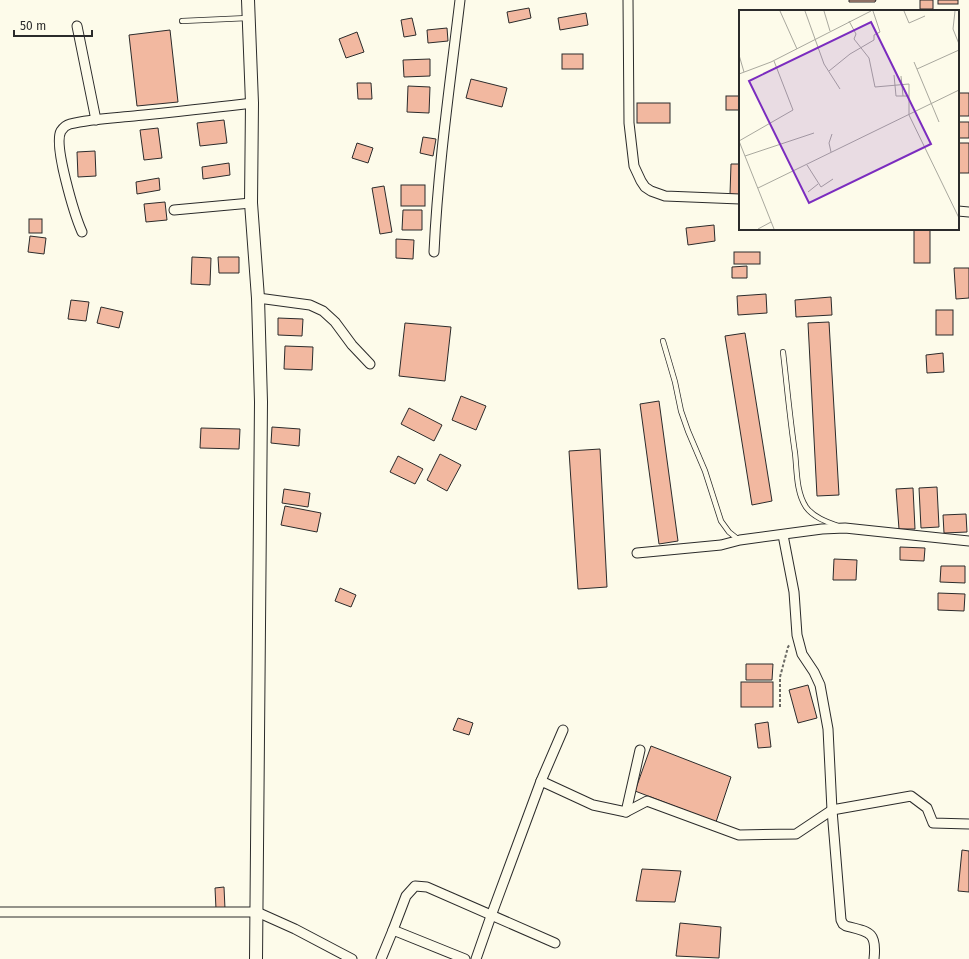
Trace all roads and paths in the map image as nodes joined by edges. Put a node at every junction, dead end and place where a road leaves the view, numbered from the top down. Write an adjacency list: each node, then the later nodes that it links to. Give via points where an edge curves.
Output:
1 (248, 0): 4 (street)
2 (460, 0): 15 (street, via 436,205)
3 (628, 0): 9 (street, via 629,123 634,166 641,180 645,187 665,196)
4 (248, 18): 5 (lane); 7 (street)
5 (182, 21)
6 (77, 26): 8 (street)
7 (252, 103): 8 (street); 10 (street)
8 (96, 120): 14 (street, via 69,124 61,131 59,139 68,190)
9 (739, 199)
10 (251, 202): 11 (street); 16 (street)
11 (174, 210)
12 (959, 211): 13 (street)
13 (969, 212)
14 (82, 232)
15 (434, 252)
16 (258, 298): 19 (street, via 310,305 323,311); 34 (street, via 261,530)
17 (663, 341): 22 (lane, via 681,410 706,471 721,521 729,532)
18 (784, 352): 20 (lane, via 791,427 802,499 813,513)
19 (370, 364)
20 (845, 528): 21 (street); 23 (street)
21 (783, 535): 22 (street); 25 (street, via 794,592)
22 (740, 540): 24 (street, via 722,545)
23 (969, 541)
24 (637, 553)
25 (796, 635): 26 (path, via 788,647 780,677); 30 (street, via 802,654 820,685 823,698 828,729)
26 (780, 707)
27 (563, 730): 29 (street)
28 (640, 750): 31 (street)
29 (541, 781): 31 (street, via 593,805); 35 (street)
30 (832, 810): 31 (street, via 796,834 738,834 647,802); 32 (street, via 910,796 927,808 933,823); 43 (street, via 841,920 846,926 868,933 872,937)
31 (626, 812)
32 (969, 824)
33 (0, 912): 34 (street)
34 (257, 912): 38 (street); 39 (street)
35 (491, 916): 36 (street, via 427,887 415,886 406,896); 37 (street); 42 (street)
36 (393, 930): 40 (street); 41 (street)
37 (555, 943)
38 (256, 959)
39 (352, 959)
40 (381, 959)
41 (465, 959)
42 (476, 959)
43 (874, 959)

